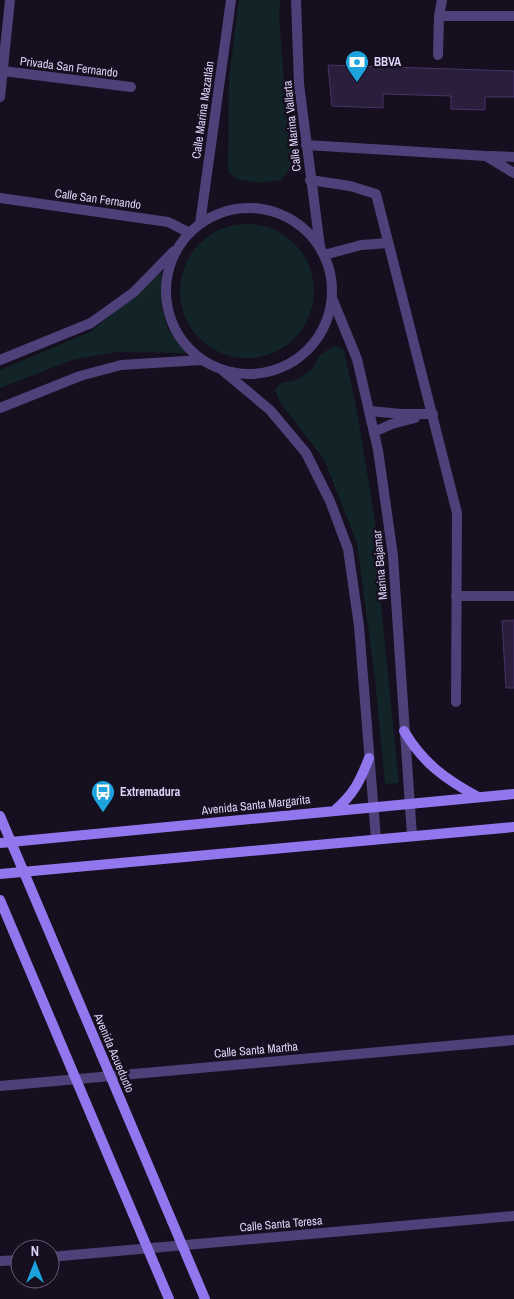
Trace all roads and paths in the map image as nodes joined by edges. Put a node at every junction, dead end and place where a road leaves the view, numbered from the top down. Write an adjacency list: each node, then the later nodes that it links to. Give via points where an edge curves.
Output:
1 (10, 0): 8 (street)
2 (231, 0): 17 (street, Calle Marina Mazatlán)
3 (296, 0): 11 (street, Calle Marina Vallarta, via 299,84)
4 (442, 0): 5 (street)
5 (439, 16): 6 (street); 7 (street)
6 (514, 16)
7 (438, 56)
8 (3, 72): 9 (street, Privada San Fernando); 10 (street)
9 (132, 87)
10 (0, 97)
11 (306, 145): 12 (street); 15 (street, Calle Marina Vallarta)
12 (486, 156): 13 (street); 14 (street)
13 (514, 157)
14 (514, 172)
15 (310, 180): 19 (street, via 376,194); 21 (street, Calle Marina Vallarta)
16 (0, 198): 18 (street, Calle San Fernando, via 168,222)
17 (200, 224): 18 (street); 21 (street, via 224,212 251,208 278,214 302,227)
18 (190, 233): 20 (street)
19 (388, 243): 21 (street); 28 (street)
20 (180, 244): 23 (street, via 134,292 92,322); 24 (street, via 169,268 165,294 170,319 182,342)
21 (322, 252): 22 (street, via 330,267)
22 (332, 298): 25 (street, via 324,327 306,352 280,368 266,371 251,374); 27 (street, Marina Bajamar, via 357,359)
23 (0, 360)
24 (201, 360): 25 (street); 26 (street, via 120,366 80,376)
25 (221, 370): 34 (street, via 270,410 306,453 330,501 348,549 359,626)
26 (0, 408)
27 (370, 411): 28 (street); 29 (street, Marina Bajamar)
28 (433, 414): 29 (street); 30 (street, via 457,513)
29 (374, 432): 33 (street, Marina Bajamar, via 393,556)
30 (456, 596): 31 (street); 32 (street)
31 (514, 596)
32 (456, 702)
33 (404, 731): 36 (main road, via 424,759 458,786); 37 (street, Marina Bajamar)
34 (369, 758): 38 (street); 39 (main road, via 355,790)
35 (514, 794): 36 (main road, Avenida Santa Margarita)
36 (478, 797): 37 (main road, Avenida Santa Margarita)
37 (409, 803): 38 (main road, Avenida Santa Margarita); 42 (street, Marina Bajamar)
38 (373, 807): 39 (main road, Avenida Santa Margarita); 43 (street)
39 (335, 810): 44 (main road, Avenida Santa Margarita)
40 (0, 816): 44 (main road, Avenida Acueducto)
41 (514, 827): 42 (main road)
42 (412, 836): 43 (main road)
43 (376, 839): 45 (main road)
44 (5, 842): 45 (main road, Avenida Acueducto)
45 (24, 871): 46 (main road); 49 (main road, Avenida Acueducto)
46 (0, 874)
47 (0, 900): 50 (main road)
48 (514, 1040): 49 (street, Calle Santa Martha)
49 (110, 1076): 50 (street, Calle Santa Martha); 53 (main road, Avenida Acueducto)
50 (76, 1079): 51 (street, Calle Santa Martha); 54 (main road)
51 (0, 1086)
52 (514, 1216): 53 (street, Calle Santa Teresa)
53 (182, 1245): 54 (street, Calle Santa Teresa); 57 (main road, Avenida Acueducto)
54 (148, 1248): 55 (street, Calle Santa Teresa); 56 (main road)
55 (60, 1256)
56 (169, 1299)
57 (205, 1299)

